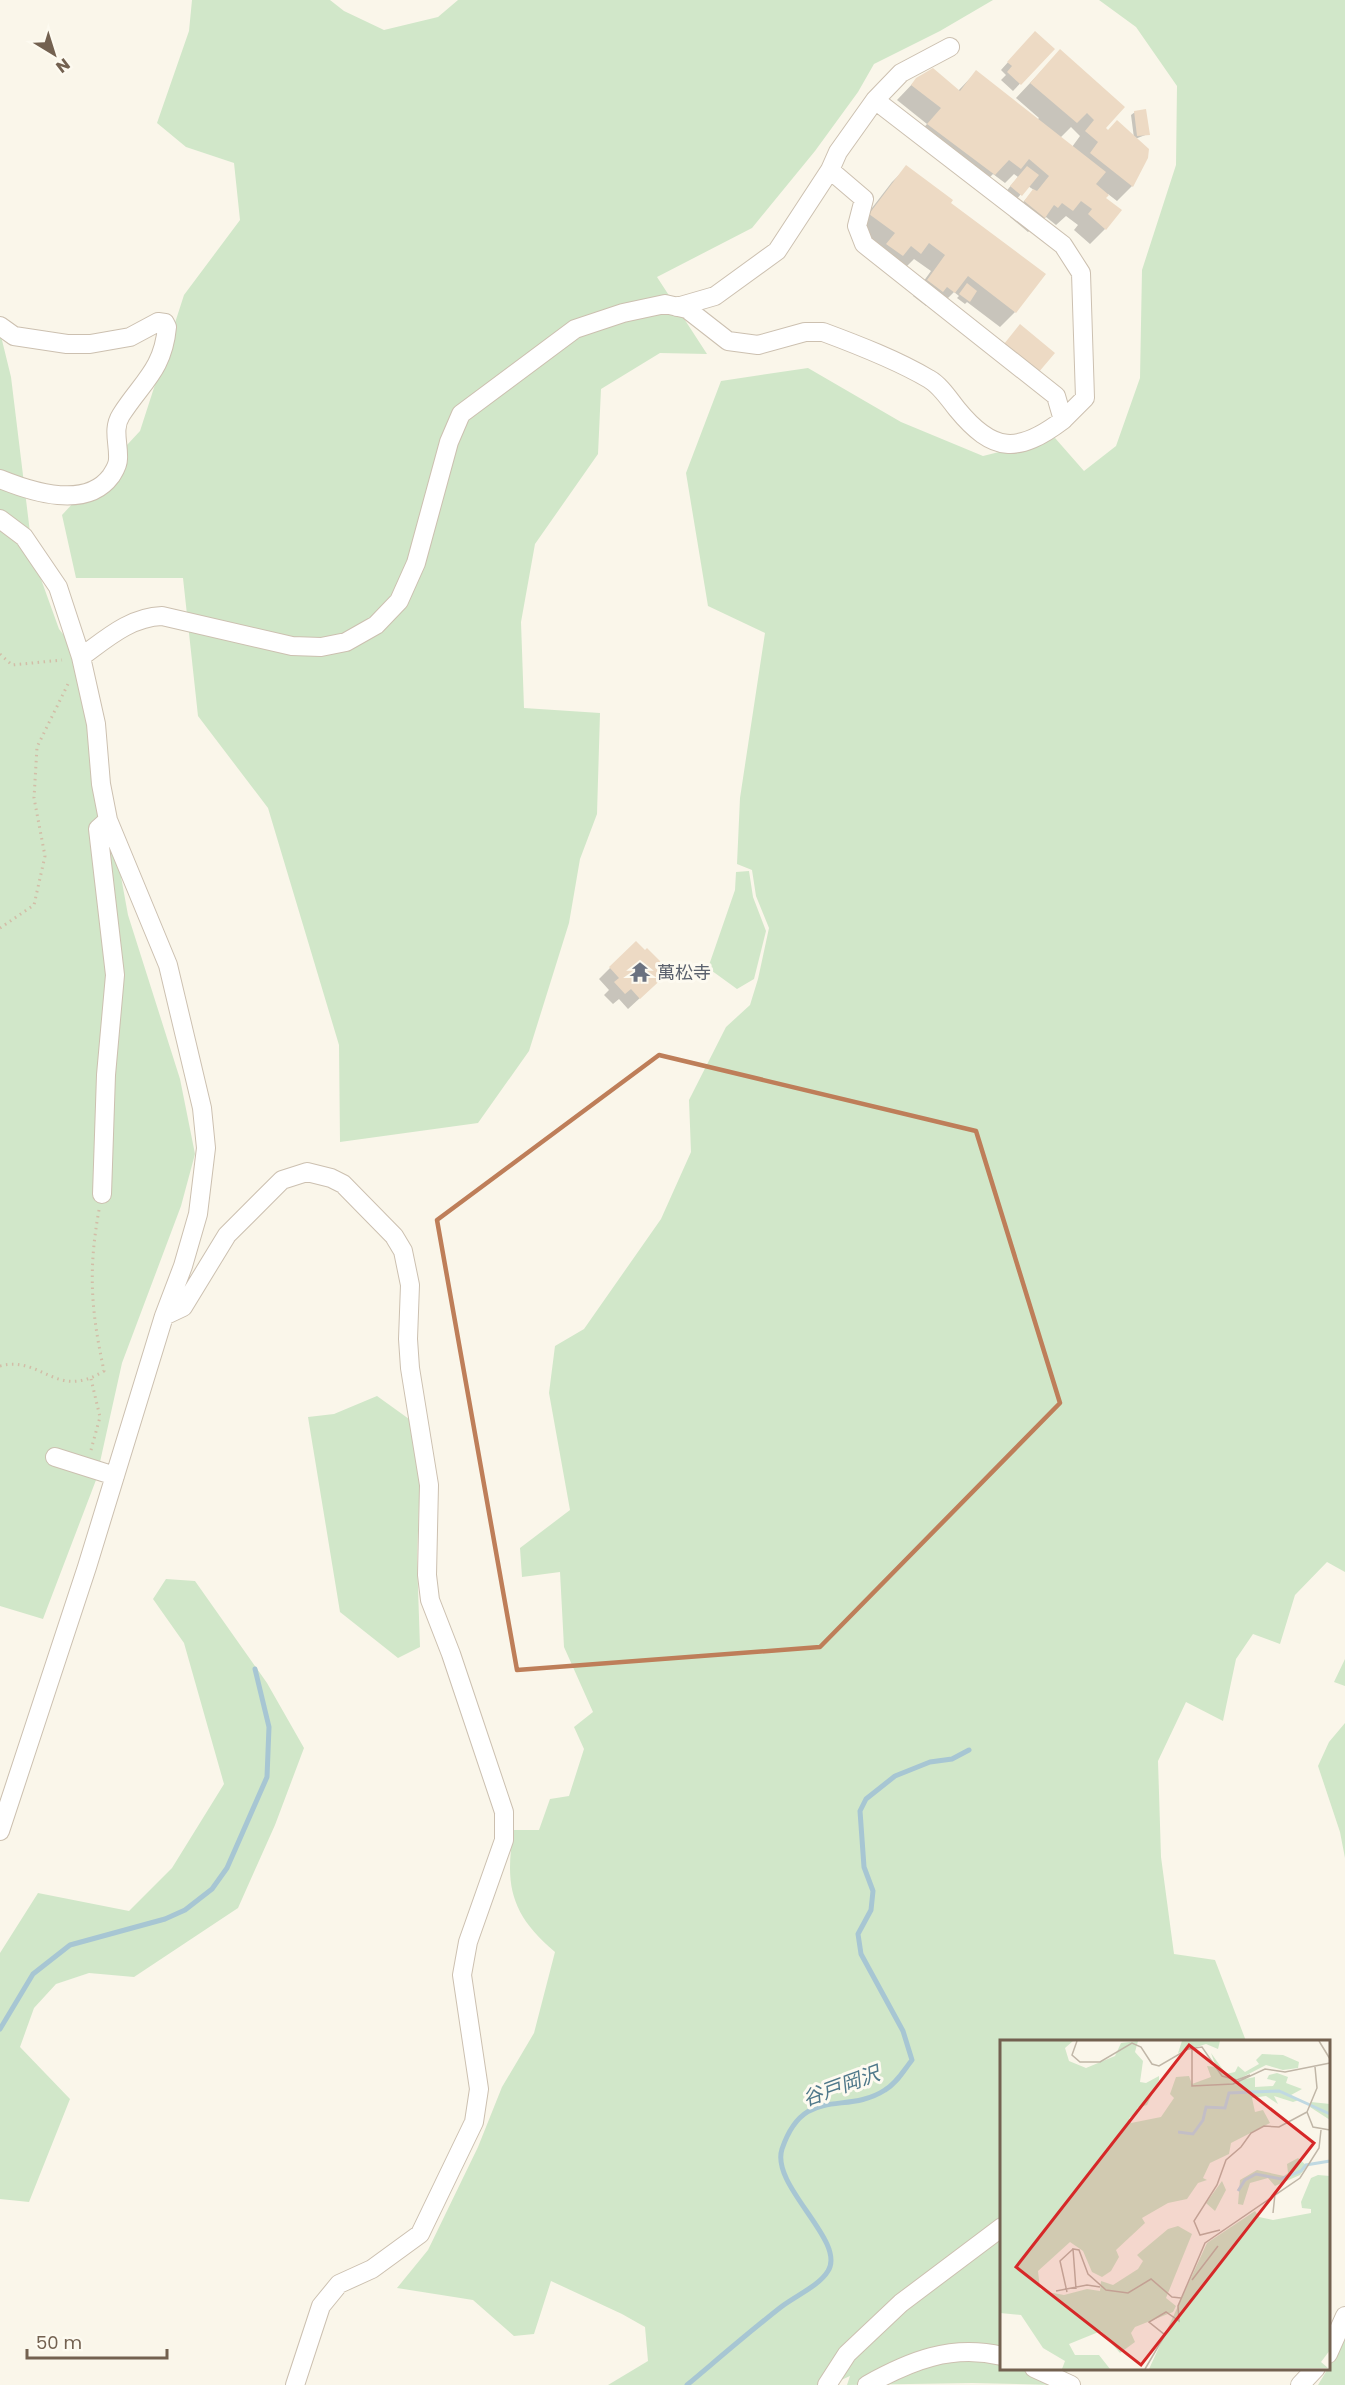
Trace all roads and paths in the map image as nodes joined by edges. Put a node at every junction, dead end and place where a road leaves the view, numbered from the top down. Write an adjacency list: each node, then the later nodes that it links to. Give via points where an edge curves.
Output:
1 (950, 47): 2 (street, via 901,73)
2 (875, 100): 3 (street, via 838,152); 6 (street, via 1063,245 1081,273 1085,398)
3 (830, 170): 4 (street, via 777,251 716,296); 6 (street, via 864,199 857,226 864,244 1056,396)
4 (677, 307): 6 (street, via 687,309 728,341 758,345 805,332 823,332 842,339 930,379 975,431 991,440 1012,445 1044,433); 10 (street, via 665,304 575,329 461,414 449,442 416,563 399,601 376,626 346,642 321,647 292,646 162,615 150,616 120,629)
5 (0, 326): 7 (street, via 14,336 67,344 119,341 158,322 167,327 155,370 120,416 116,427 118,461 106,483 92,492 42,494)
6 (1062, 420)
7 (0, 479)
8 (0, 519): 10 (street, via 24,537 58,587)
9 (0, 654): 10 (path, via 12,665)
10 (81, 657): 11 (street, via 96,724); 12 (path, via 38,747 34,798 45,856 34,904)
11 (108, 820): 13 (street, via 98,829 115,975); 14 (street, via 168,965 202,1108 204,1184 183,1266)
12 (0, 928)
13 (102, 1194): 16 (path, via 92,1251 91,1295 104,1371)
14 (164, 1316): 19 (street); 26 (street, via 183,1307 227,1235 282,1179 307,1172 343,1184 394,1236 403,1251 410,1285 410,1368 429,1485 430,1600 504,1812 504,1840 468,1942 462,1975 479,2089 474,2122 420,2234 372,2269 339,2284 321,2306)
15 (0, 1366): 16 (path, via 16,1362 59,1381)
16 (91, 1379): 17 (path, via 100,1417)
17 (91, 1449)
18 (55, 1457): 19 (street)
19 (115, 1476): 20 (street)
20 (0, 1831)
21 (1000, 2229): 27 (street, via 901,2303 847,2354)
22 (1345, 2316): 23 (street)
23 (1330, 2352)
24 (1000, 2356): 28 (street, via 961,2351 939,2354 898,2368)
25 (1038, 2370): 29 (street)
26 (295, 2385)
27 (827, 2385)
28 (867, 2385)
29 (1071, 2385)

